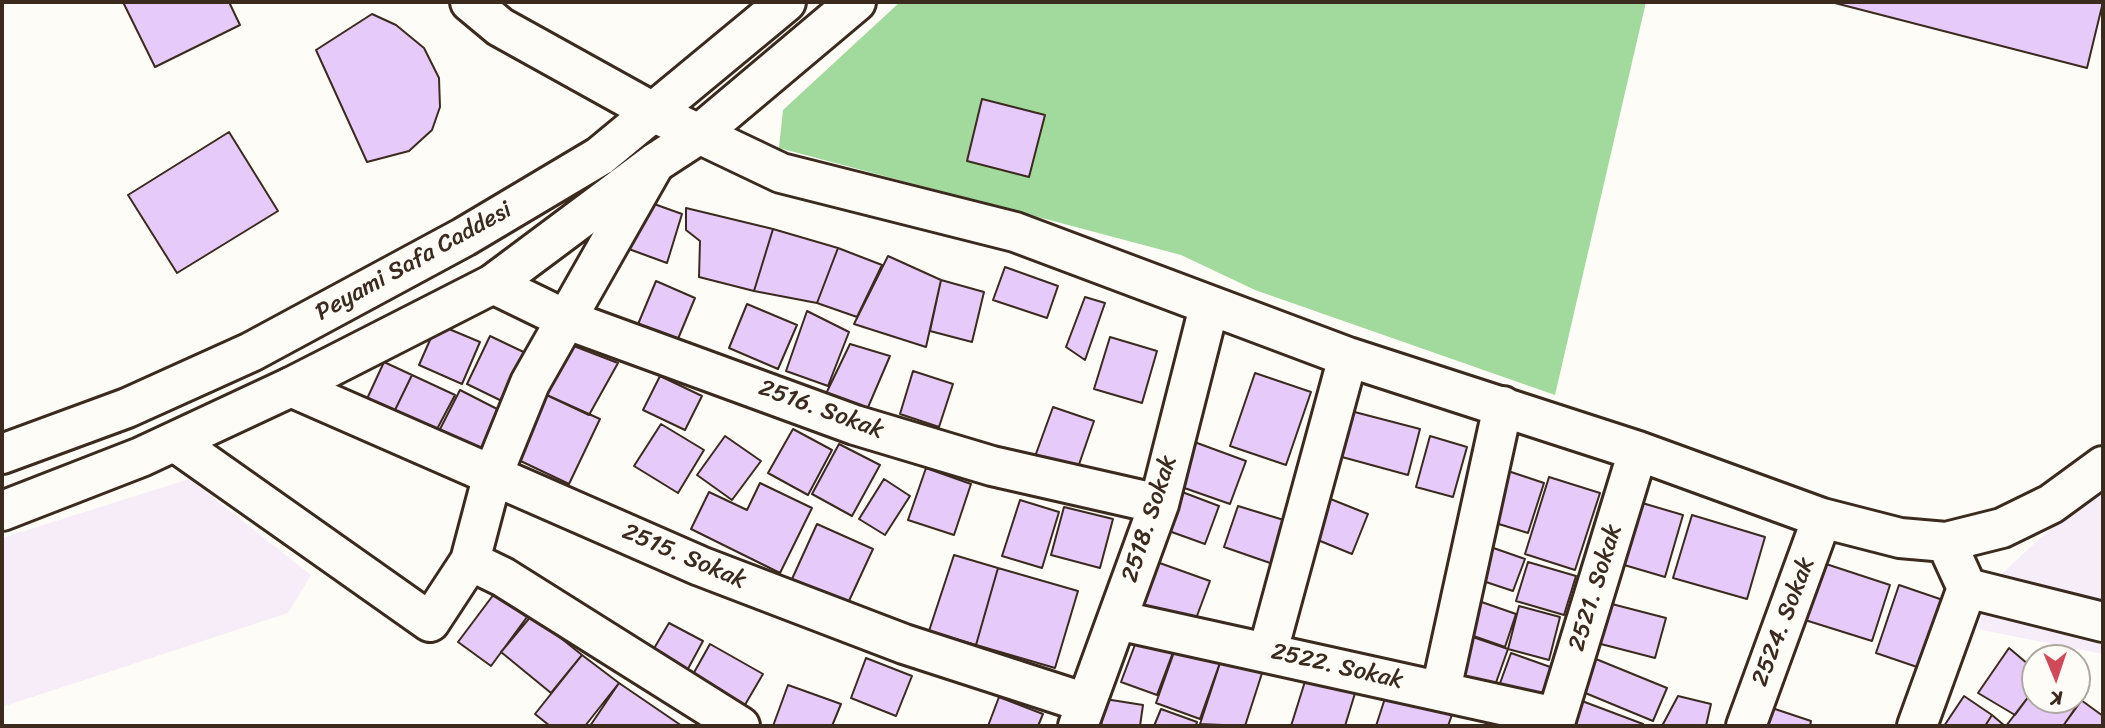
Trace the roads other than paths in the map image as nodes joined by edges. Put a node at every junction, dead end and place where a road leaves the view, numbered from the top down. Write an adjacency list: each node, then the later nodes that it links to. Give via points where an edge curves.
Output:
1 (470, 2): 4 (street, via 500,27)
2 (786, 2): 4 (street, Peyami Safa Caddesi)
3 (856, 2): 5 (street)
4 (655, 113): 5 (street); 15 (street, Peyami Safa Caddesi, via 600,156 464,237 251,352 127,408)
5 (698, 135): 6 (street); 8 (street, via 781,173 1015,232)
6 (655, 163): 7 (street); 9 (street)
7 (493, 284): 9 (street, 2516. Sokak); 11 (street)
8 (1209, 306): 10 (street); 18 (street, 2518. Sokak)
9 (565, 319): 17 (street, via 530,383); 18 (street, 2516. Sokak, via 855,425 992,466)
10 (1348, 357): 12 (street); 26 (street)
11 (291, 387): 13 (street); 17 (street, 2515. Sokak)
12 (1503, 406): 14 (street); 27 (street)
13 (175, 442): 19 (street); 22 (street, via 430,622)
14 (1638, 451): 20 (street); 29 (street, 2521. Sokak)
15 (2, 454)
16 (2103, 466): 21 (street, via 2051,504 2002,528)
17 (493, 474): 22 (street); 28 (street, 2515. Sokak, via 700,566)
18 (1159, 504): 24 (street, 2518. Sokak)
19 (2, 510)
20 (1822, 518): 21 (street, via 1900,538); 31 (street, 2524. Sokak)
21 (1946, 542): 23 (street)
22 (470, 561): 30 (street, via 503,577)
23 (1967, 588): 25 (street); 32 (street)
24 (1117, 620): 26 (street, 2522. Sokak); 28 (street, 2518. Sokak)
25 (2103, 622)
26 (1268, 651): 27 (street, 2522. Sokak)
27 (1441, 690): 29 (street, 2522. Sokak)
28 (1082, 715)
29 (1555, 722)
30 (740, 726)
31 (1746, 726)
32 (1917, 726)

